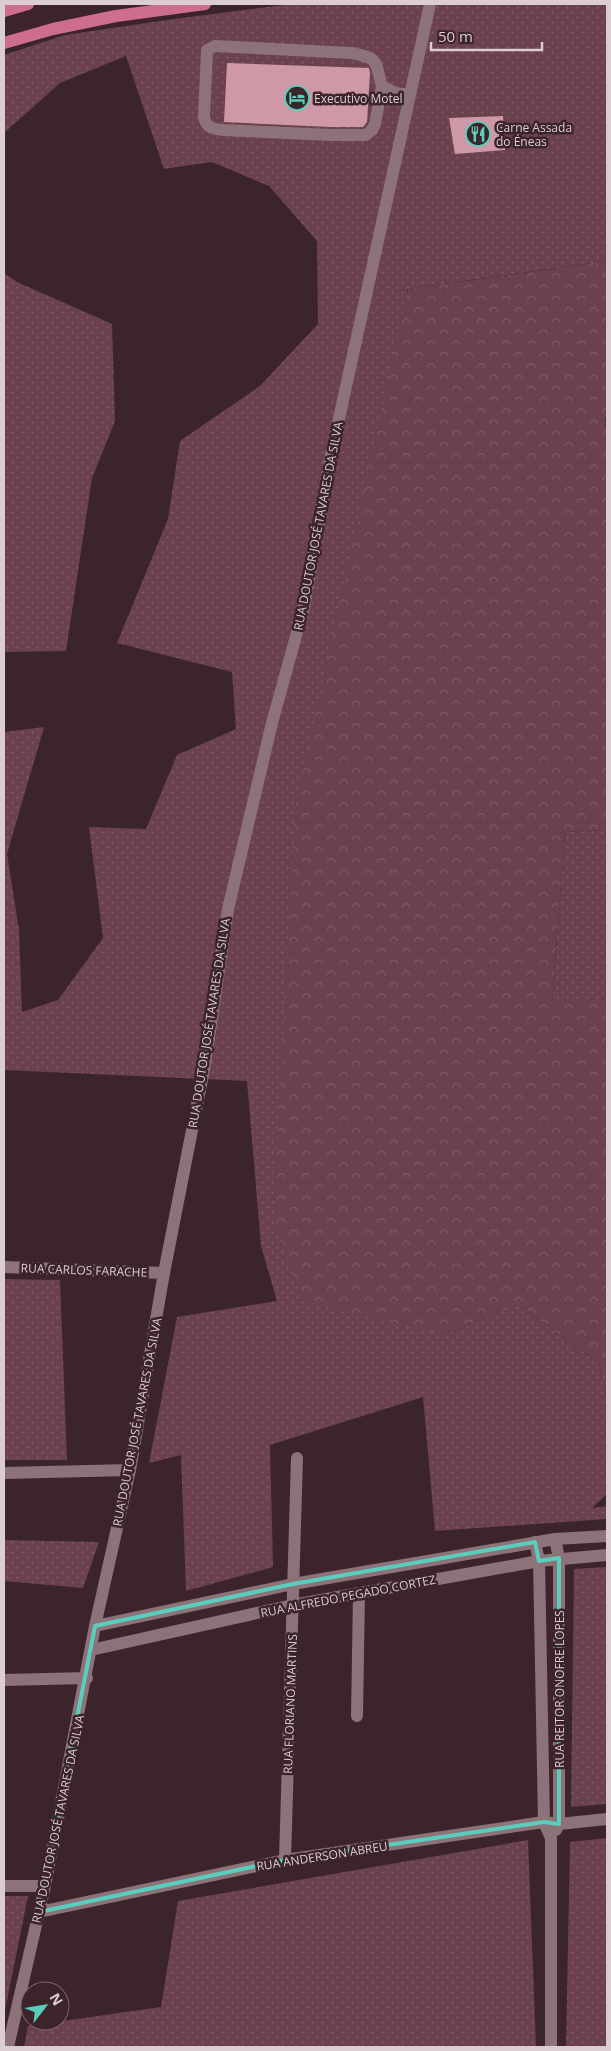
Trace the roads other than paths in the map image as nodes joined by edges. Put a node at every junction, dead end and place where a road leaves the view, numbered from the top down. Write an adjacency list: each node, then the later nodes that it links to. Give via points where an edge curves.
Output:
1 (28, 4): 4 (main road)
2 (206, 4): 5 (main road, via 116,16)
3 (430, 4): 7 (street, RUA DOUTOR JOSÉ TAVARES DA SILVA)
4 (4, 12)
5 (4, 43)
6 (382, 86): 6 (street, via 377,64 370,57 352,53 215,46 207,50 204,117 210,128 223,130 366,135 375,124); 7 (street)
7 (410, 95): 9 (street, RUA DOUTOR JOSÉ TAVARES DA SILVA, via 331,455 304,607 272,723 228,909 205,1064)
8 (4, 1267): 9 (street, RUA CARLOS FARACHE)
9 (164, 1273): 11 (street, RUA DOUTOR JOSÉ TAVARES DA SILVA)
10 (297, 1458): 19 (street, RUA FLORIANO MARTINS)
11 (130, 1470): 12 (street); 22 (street, RUA DOUTOR JOSÉ TAVARES DA SILVA)
12 (4, 1473)
13 (607, 1536): 14 (street, RUA ALFREDO PEGADO CORTEZ)
14 (555, 1539): 15 (street, RUA ALFREDO PEGADO CORTEZ); 17 (street, RUA REITOR ONOFRE LOPES)
15 (535, 1542): 18 (street, RUA REITOR ONOFRE LOPES); 19 (street, RUA ALFREDO PEGADO CORTEZ)
16 (607, 1555): 17 (street, RUA ALFREDO PEGADO CORTEZ)
17 (559, 1558): 18 (street, RUA ALFREDO PEGADO CORTEZ); 29 (street, RUA REITOR ONOFRE LOPES)
18 (539, 1561): 20 (street, RUA ALFREDO PEGADO CORTEZ); 28 (street, RUA REITOR ONOFRE LOPES)
19 (293, 1584): 21 (street, RUA FLORIANO MARTINS); 22 (street, RUA ALFREDO PEGADO CORTEZ)
20 (359, 1593): 21 (street, RUA ALFREDO PEGADO CORTEZ); 26 (street)
21 (293, 1605): 23 (street, RUA ALFREDO PEGADO CORTEZ); 31 (street, RUA FLORIANO MARTINS)
22 (95, 1626): 23 (street, RUA DOUTOR JOSÉ TAVARES DA SILVA)
23 (91, 1650): 24 (street, RUA DOUTOR JOSÉ TAVARES DA SILVA)
24 (87, 1678): 25 (street); 33 (street, RUA DOUTOR JOSÉ TAVARES DA SILVA)
25 (4, 1680)
26 (356, 1716)
27 (607, 1819): 29 (street, RUA ANDERSON ABREU)
28 (544, 1822): 29 (street, RUA ANDERSON ABREU); 30 (street, RUA REITOR ONOFRE LOPES); 31 (street, RUA ANDERSON ABREU)
29 (559, 1824): 30 (street, RUA REITOR ONOFRE LOPES)
30 (551, 1838): 36 (street, RUA REITOR ONOFRE LOPES)
31 (285, 1860): 34 (street, RUA ANDERSON ABREU)
32 (4, 1886): 33 (street)
33 (45, 1886): 34 (street, RUA DOUTOR JOSÉ TAVARES DA SILVA)
34 (39, 1912): 35 (street, RUA DOUTOR JOSÉ TAVARES DA SILVA)
35 (8, 2040)
36 (551, 2047)

